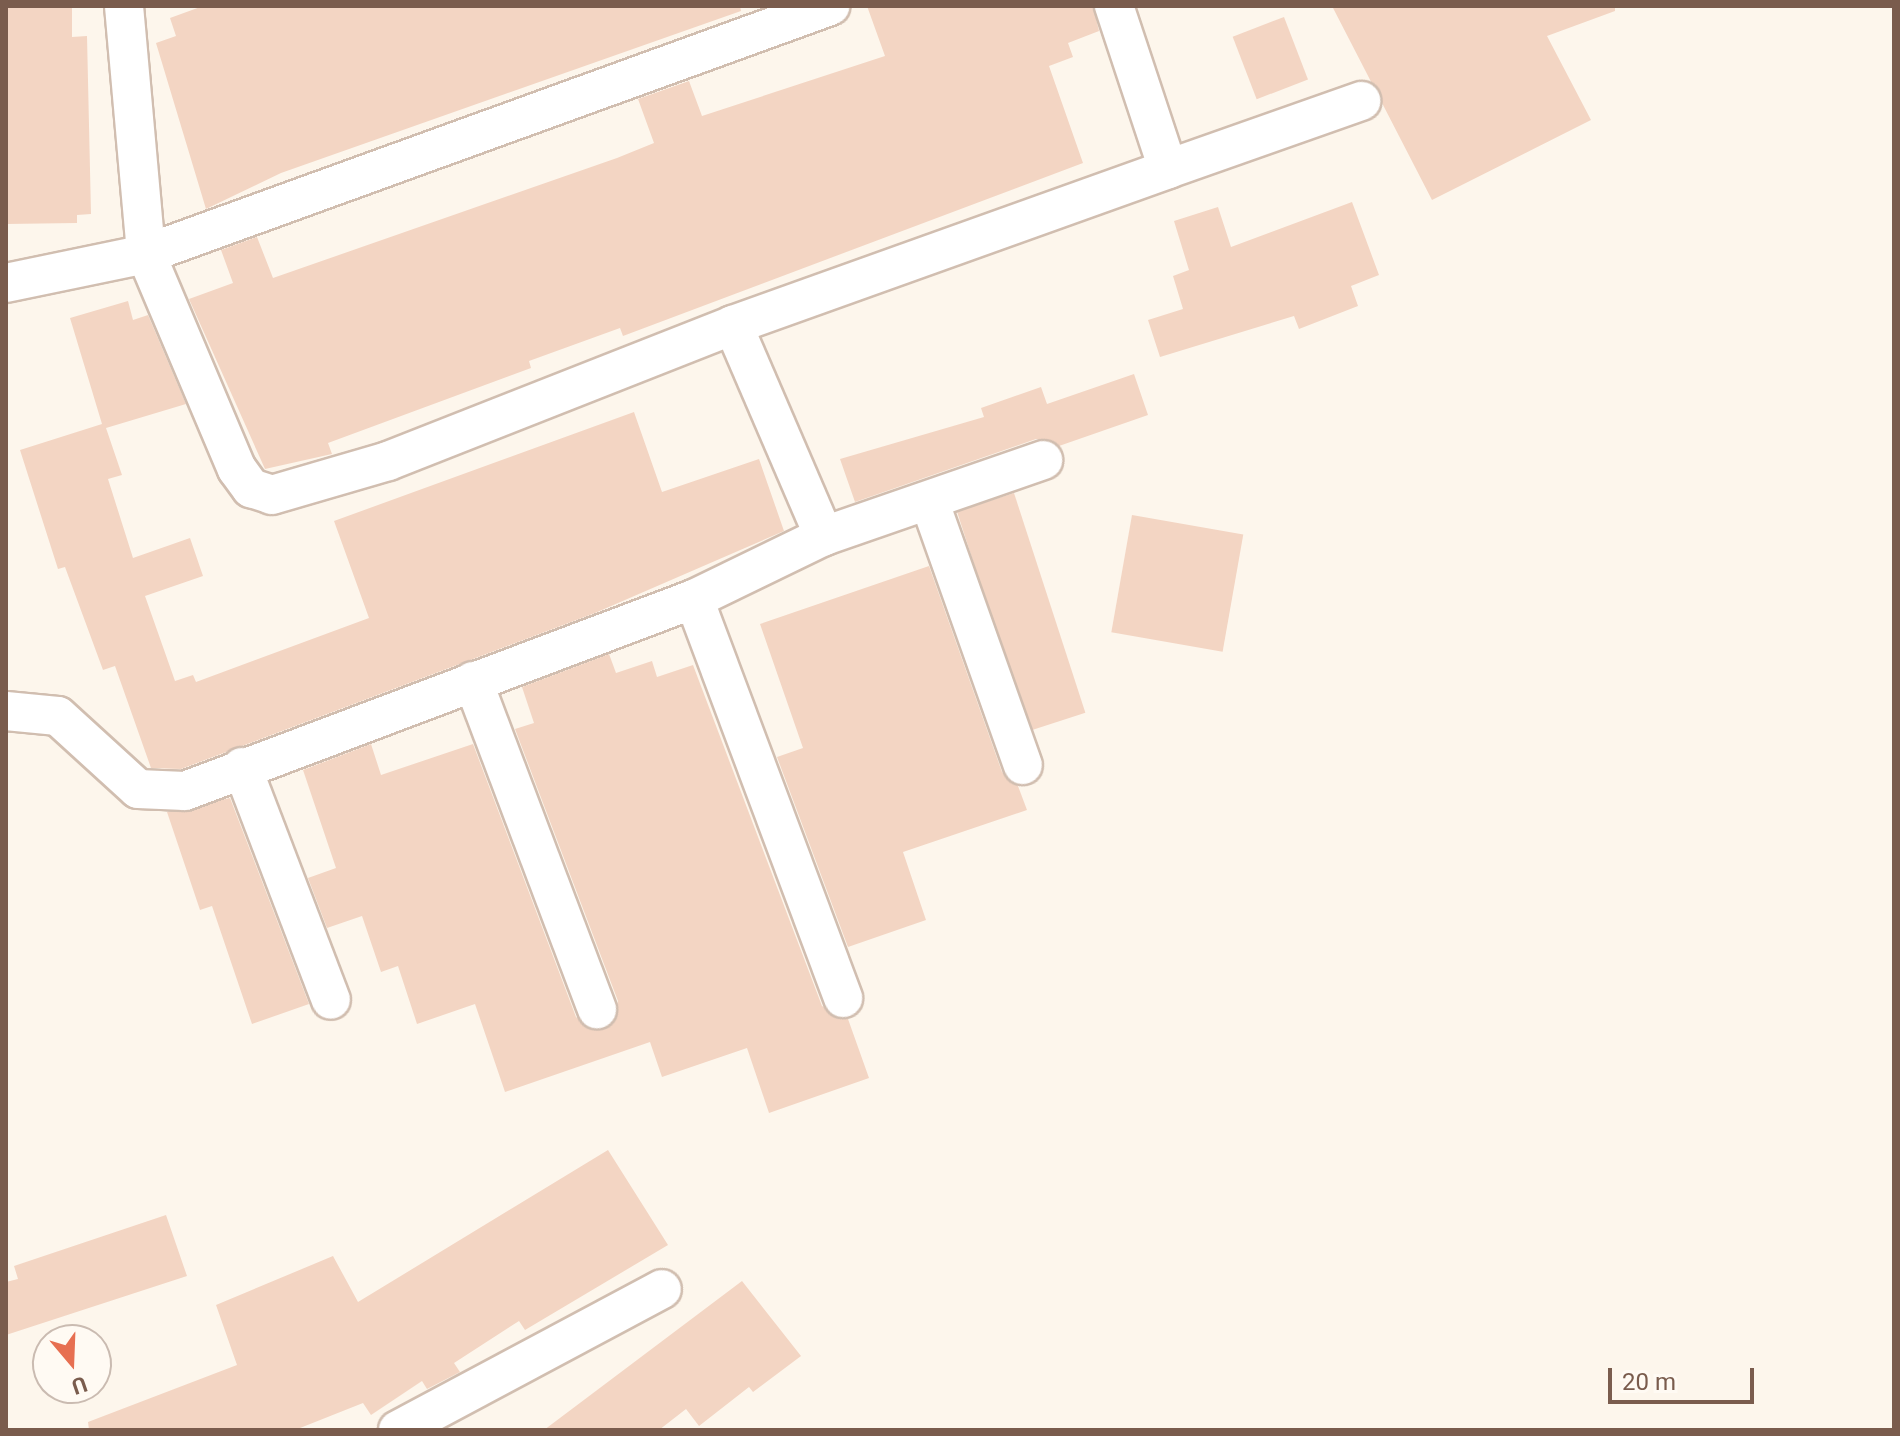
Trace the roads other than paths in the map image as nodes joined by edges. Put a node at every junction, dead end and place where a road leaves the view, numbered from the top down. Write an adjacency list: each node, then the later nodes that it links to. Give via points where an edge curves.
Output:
1 (124, 6): 6 (street)
2 (830, 6): 6 (street)
3 (1114, 6): 5 (street)
4 (1361, 101): 5 (street)
5 (1168, 169): 8 (street)
6 (146, 254): 7 (street); 8 (street, via 237,469 251,488 272,495 388,461)
7 (6, 283)
8 (733, 325): 11 (street)
9 (1043, 460): 10 (street)
10 (930, 503): 11 (street); 15 (street)
11 (824, 536): 12 (street)
12 (694, 599): 13 (street); 17 (street)
13 (473, 681): 16 (street); 19 (street)
14 (6, 711): 16 (street, via 58,716 138,789 162,795)
15 (1023, 765)
16 (242, 767): 18 (street)
17 (843, 998)
18 (331, 1000)
19 (597, 1009)
20 (662, 1289): 21 (street)
21 (398, 1430)

